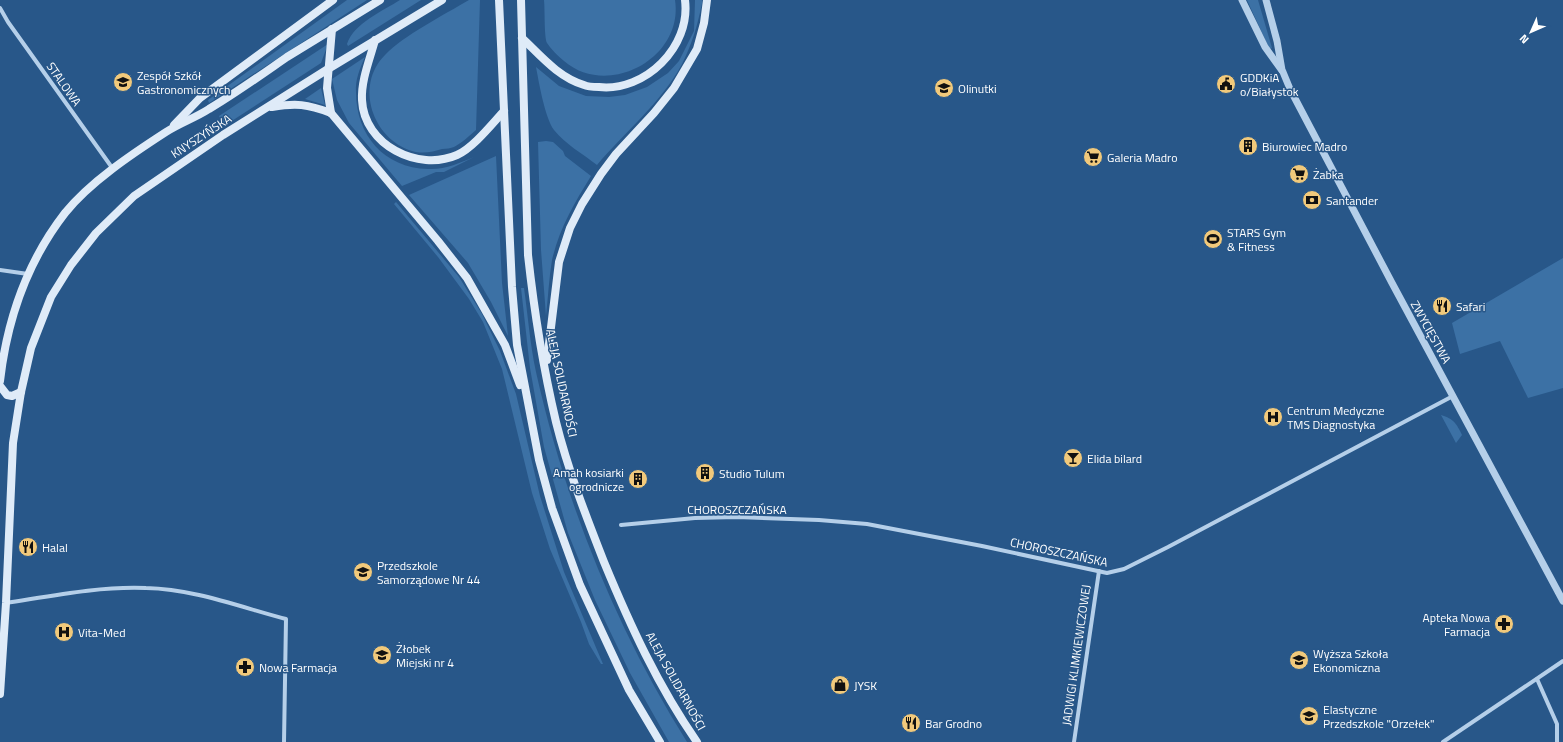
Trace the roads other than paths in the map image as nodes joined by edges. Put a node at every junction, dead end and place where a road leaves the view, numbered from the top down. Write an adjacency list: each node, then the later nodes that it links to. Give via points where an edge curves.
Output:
1 (333, 0): 19 (main road, via 200,98)
2 (380, 0): 11 (main road, KNYSZYŃSKA)
3 (442, 0): 13 (main road, KNYSZYŃSKA)
4 (499, 0): 17 (main road)
5 (521, 0): 12 (main road, ALEJA SOLIDARNOŚCI)
6 (685, 0): 12 (main road, via 683,30 672,51 660,65 641,79 620,86 585,86 565,77)
7 (707, 0): 23 (main road, via 697,49 674,88 601,174 570,228 559,262)
8 (1242, 0): 15 (street, ZWYCIĘSTWA, via 1264,47)
9 (1266, 0): 15 (street, ZWYCIĘSTWA, via 1278,41)
10 (0, 8): 20 (street, STALOWA)
11 (332, 29): 14 (main road); 19 (main road, KNYSZYŃSKA, via 208,110)
12 (522, 38): 23 (main road, ALEJA SOLIDARNOŚCI, via 528,255)
13 (375, 40): 14 (main road, KNYSZYŃSKA); 17 (main road, via 363,87 364,113 384,144 402,155 421,160 438,160 458,155 477,140)
14 (328, 69): 16 (main road, KNYSZYŃSKA); 18 (main road)
15 (1283, 72): 27 (street, ZWYCIĘSTWA, via 1381,263)
16 (268, 107): 18 (main road, via 304,105); 26 (main road, KNYSZYŃSKA, via 134,196 96,233 71,265 51,297 31,348)
17 (504, 112): 28 (main road, via 512,287 517,345)
18 (330, 113): 28 (main road, via 467,278 505,345)
19 (167, 131): 20 (main road, KNYSZYŃSKA)
20 (113, 170): 22 (main road, KNYSZYŃSKA, via 66,213)
21 (0, 270): 22 (street)
22 (28, 274): 24 (main road, KNYSZYŃSKA, via 7,337)
23 (546, 371): 38 (main road, ALEJA SOLIDARNOŚCI, via 556,422 574,482 617,594 645,656)
24 (0, 381)
25 (0, 386): 26 (main road, via 7,395 12,396)
26 (21, 392): 32 (main road, KNYSZYŃSKA, via 13,443)
27 (1454, 396): 30 (street, CHOROSZCZAŃSKA, via 1124,569 1112,572); 31 (street, ZWYCIĘSTWA)
28 (527, 404): 37 (main road, via 538,460 552,508 580,585 629,690)
29 (621, 525): 30 (street, CHOROSZCZAŃSKA, via 730,517 867,524)
30 (1099, 571): 39 (street, JADWIGI KLIMKIEWICZOWEJ)
31 (1563, 601)
32 (3, 603): 35 (main road, KNYSZYŃSKA); 36 (street, via 146,588 189,593 286,619)
33 (1563, 661): 34 (street)
34 (1538, 679): 40 (street); 41 (street, via 1557,724)
35 (0, 694)
36 (284, 742)
37 (660, 742)
38 (697, 742)
39 (1074, 742)
40 (1443, 742)
41 (1557, 742)

